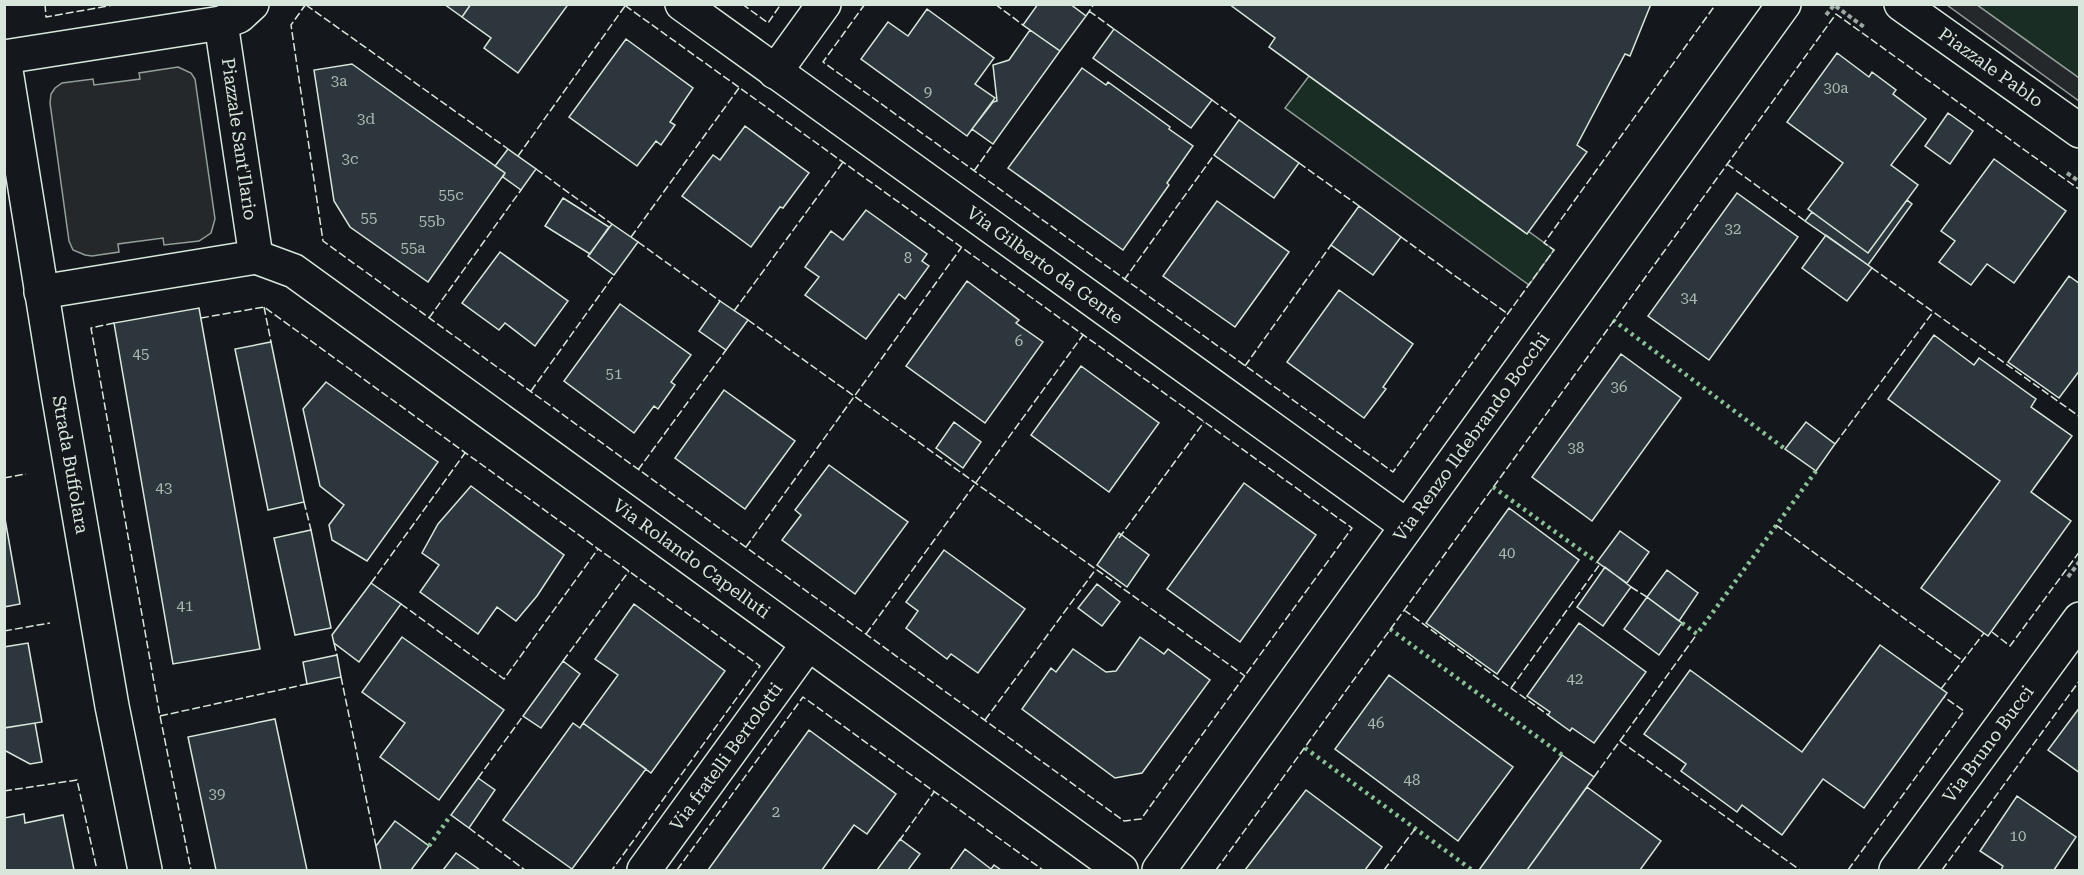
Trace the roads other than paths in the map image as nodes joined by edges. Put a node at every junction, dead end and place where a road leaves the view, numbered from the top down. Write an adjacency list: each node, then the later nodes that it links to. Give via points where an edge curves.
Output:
1 (252, 4): 6 (street, via 239,16)
2 (682, 4): 8 (street, Via Gilberto da Gente)
3 (824, 4): 8 (street)
4 (1784, 4): 12 (street, Via Renzo Ildebrando Bocchi)
5 (1901, 4): 9 (street, Piazzale Pablo)
6 (221, 23): 7 (street); 10 (street, Piazzale Sant'Ilario)
7 (4, 58): 11 (street, Strada Buffolara)
8 (775, 72): 12 (street, Via Gilberto da Gente)
9 (2079, 131)
10 (256, 257): 11 (street); 14 (street, Via Rolando Capelluti, via 294,272)
11 (40, 292): 15 (street, Strada Buffolara, via 112,706)
12 (1407, 526): 18 (street, Via Renzo Ildebrando Bocchi)
13 (2079, 619): 19 (street, Via Bruno Bucci)
14 (808, 644): 16 (street, Via fratelli Bertolotti); 17 (street, Via Rolando Capelluti)
15 (145, 870)
16 (644, 870)
17 (1121, 870)
18 (1159, 870)
19 (1896, 870)

